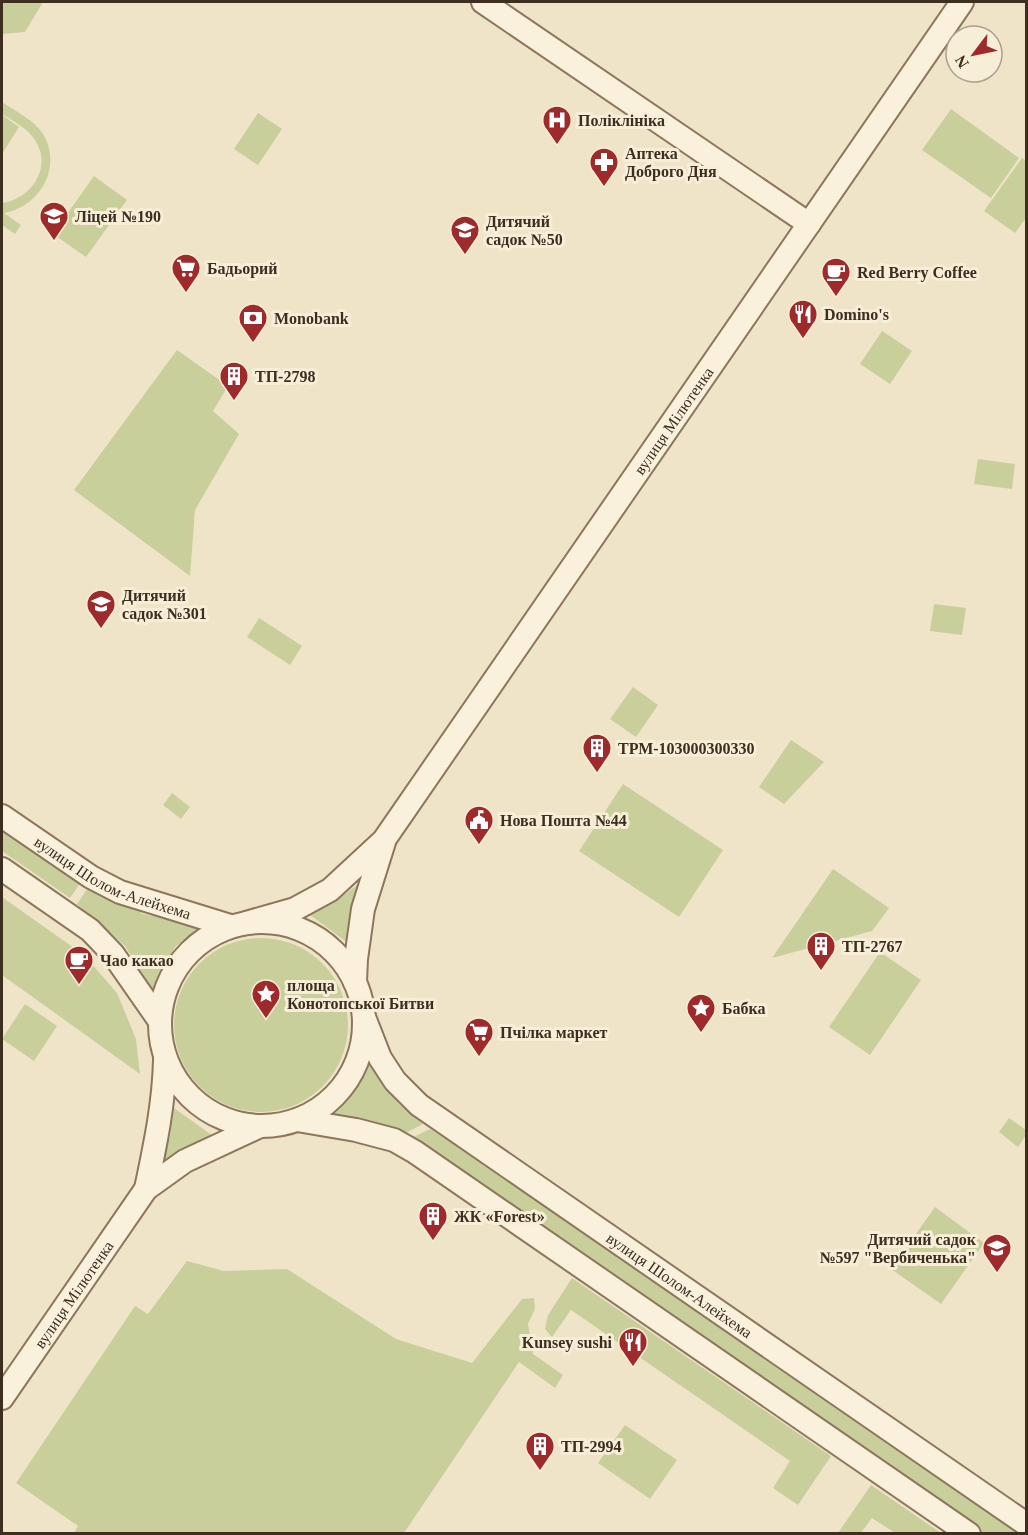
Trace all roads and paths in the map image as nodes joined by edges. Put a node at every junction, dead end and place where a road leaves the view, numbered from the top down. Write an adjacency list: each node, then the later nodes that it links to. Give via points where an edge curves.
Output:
1 (483, 2): 3 (street)
2 (962, 2): 3 (street, вулиця Мілютенка)
3 (809, 224): 5 (street, вулиця Мілютенка)
4 (2, 816): 7 (street, вулиця Шолом-Алейхема, via 91,877 120,892)
5 (384, 840): 7 (street, вулиця Мілютенка, via 330,890 295,909); 8 (street, вулиця Мілютенка, via 363,909)
6 (2, 869): 10 (street, via 90,930 113,954)
7 (238, 924): 8 (street, via 267,922 300,929 329,947); 10 (street, via 200,942 179,964 165,990)
8 (355, 983): 9 (street)
9 (364, 1017): 12 (street, via 361,1050 348,1080 326,1104); 16 (street, вулиця Шолом-Алейхема, via 380,1058 395,1081 419,1105)
10 (159, 1020): 11 (street)
11 (165, 1059): 13 (street, via 180,1086 202,1107 228,1121); 14 (street, вулиця Мілютенка, via 164,1095)
12 (297, 1120): 13 (street); 17 (street, via 394,1140 415,1152)
13 (258, 1127): 14 (street, вулиця Мілютенка, via 185,1161)
14 (146, 1189): 15 (street, вулиця Мілютенка)
15 (2, 1398)
16 (1026, 1524)
17 (969, 1533)

